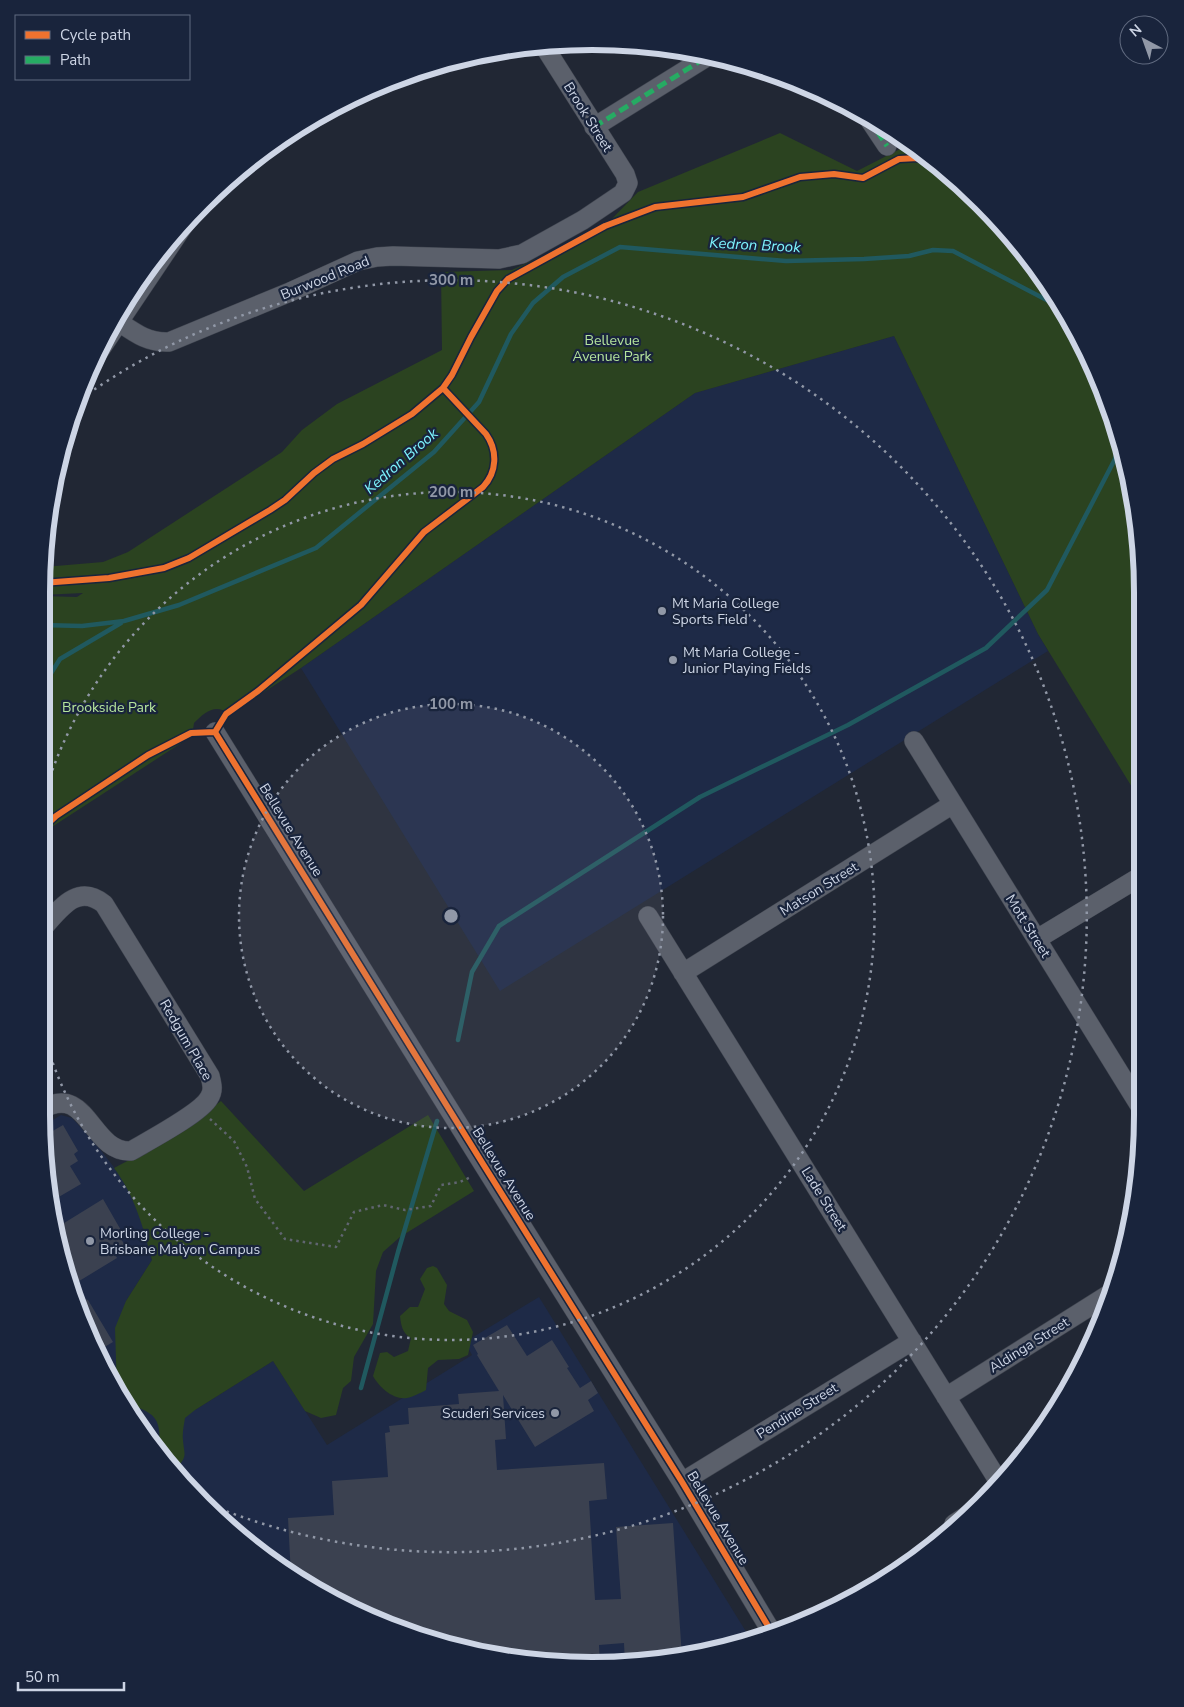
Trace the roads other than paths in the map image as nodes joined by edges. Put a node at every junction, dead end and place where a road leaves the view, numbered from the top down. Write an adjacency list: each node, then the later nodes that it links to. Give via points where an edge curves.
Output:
1 (548, 52): 3 (street, Brook Street)
2 (701, 61): 3 (street)
3 (594, 127): 6 (street, Brook Street, via 625,174)
4 (877, 131): 5 (street)
5 (886, 146)
6 (626, 189): 7 (street, Burwood Road, via 583,220 512,257 377,257 358,262 169,342 147,340)
7 (122, 324)
8 (215, 732): 22 (street, Bellevue Avenue)
9 (914, 741): 10 (street, Mott Street)
10 (953, 804): 14 (street, Mott Street); 15 (street, Matson Street)
11 (1134, 881): 14 (street)
12 (648, 916): 15 (street, Lade Street)
13 (50, 921): 17 (street, Redgum Place, via 74,898 84,895 96,897 104,904 210,1076 213,1086 209,1100 196,1112 131,1151 114,1148 72,1105)
14 (1037, 940): 16 (street, Mott Street)
15 (683, 973): 19 (street, Lade Street)
16 (1134, 1096)
17 (50, 1106)
18 (1101, 1299): 20 (street, Aldinga Street)
19 (912, 1341): 20 (street, Lade Street); 22 (street, Pendine Street)
20 (946, 1397): 21 (street, Lade Street)
21 (996, 1475)
22 (682, 1482): 23 (street, Bellevue Avenue)
23 (769, 1627)

